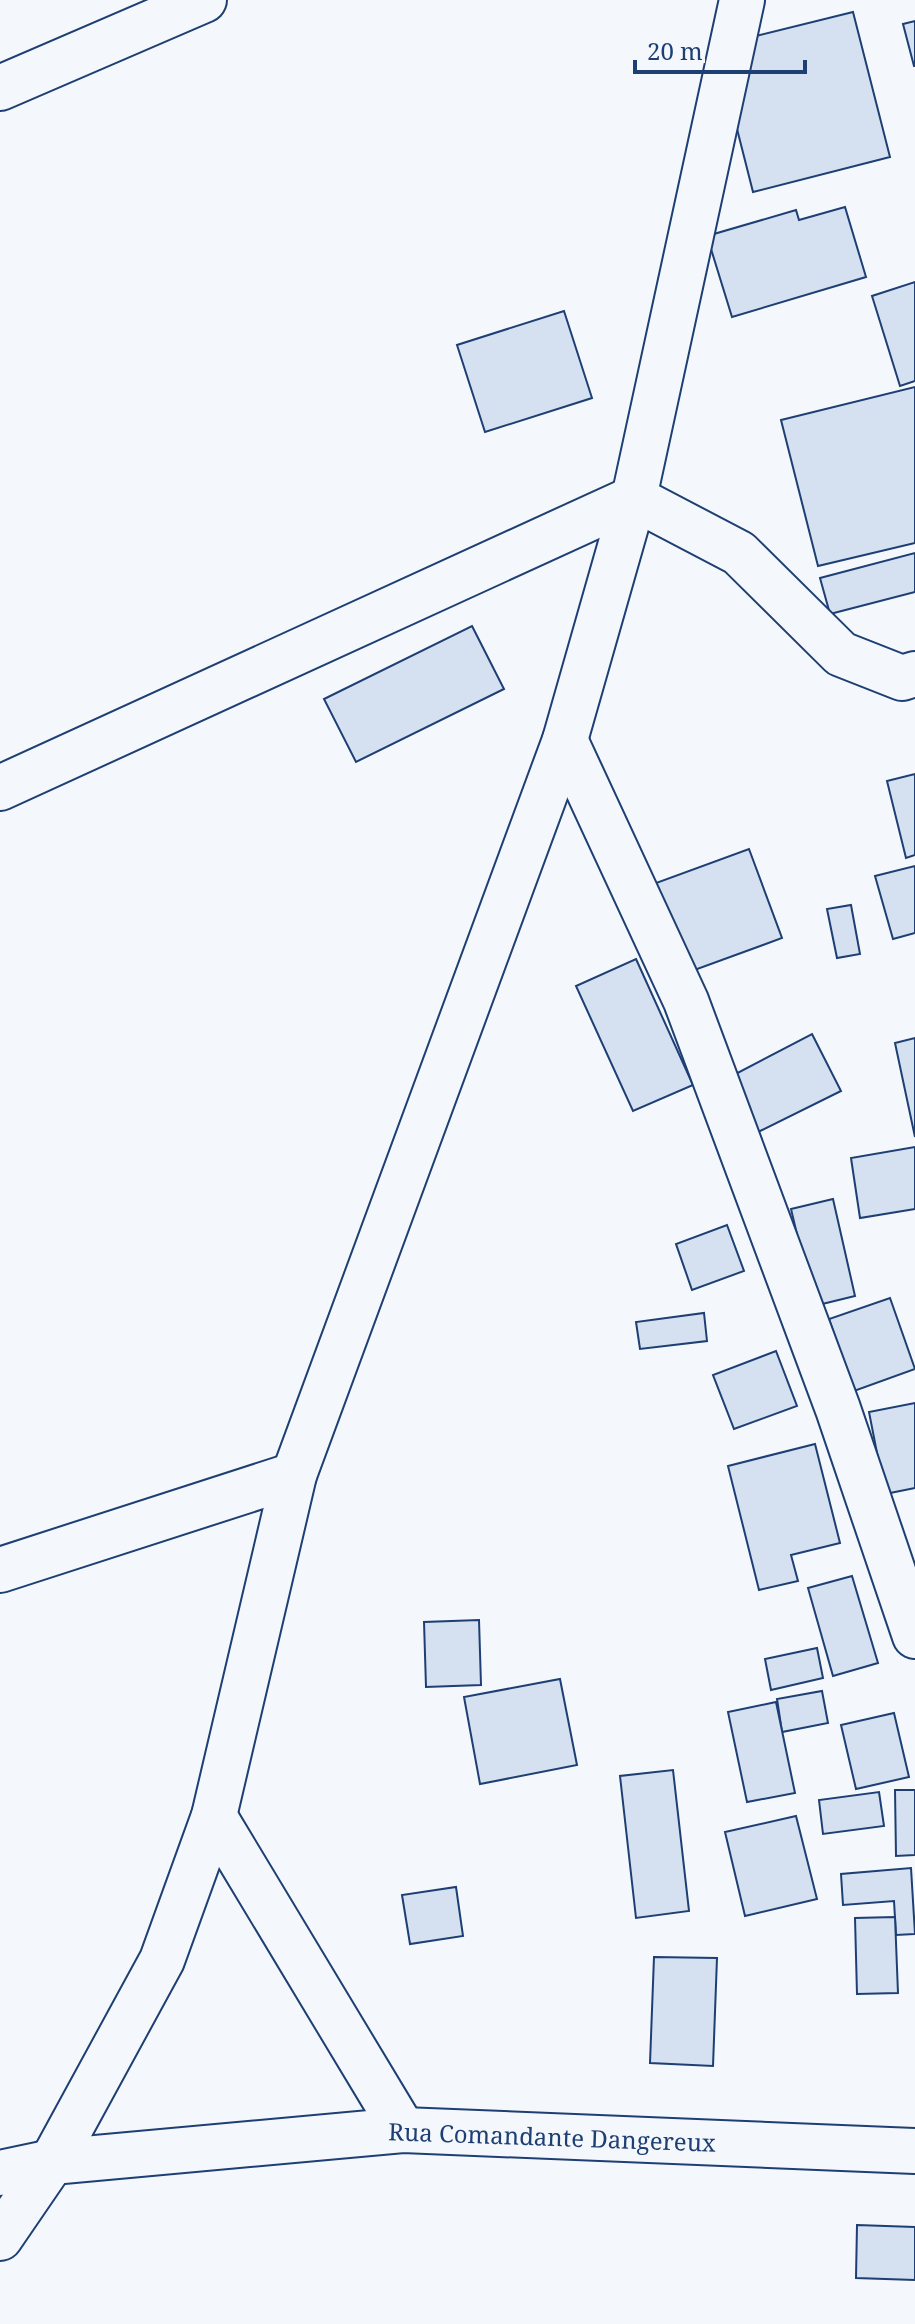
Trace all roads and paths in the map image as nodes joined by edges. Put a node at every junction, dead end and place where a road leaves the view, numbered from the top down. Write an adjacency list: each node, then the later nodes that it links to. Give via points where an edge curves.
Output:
1 (204, 0): 3 (street)
2 (742, 0): 4 (street)
3 (0, 88)
4 (634, 498): 5 (street, via 739,553 841,654 902,678); 6 (street); 7 (street)
5 (915, 674)
6 (565, 740): 8 (street); 10 (street, via 686,1001 838,1409)
7 (0, 788)
8 (294, 1475): 9 (street); 11 (street)
9 (0, 1570)
10 (915, 1636)
11 (214, 1816): 12 (street); 14 (street, via 162,1960)
12 (403, 2130): 13 (street, Rua Comandante Dangereux); 14 (street, Rua Comandante Dangereux)
13 (915, 2151)
14 (52, 2162): 15 (street, Rua Comandante Dangereux); 16 (street)
15 (0, 2173)
16 (0, 2238)

